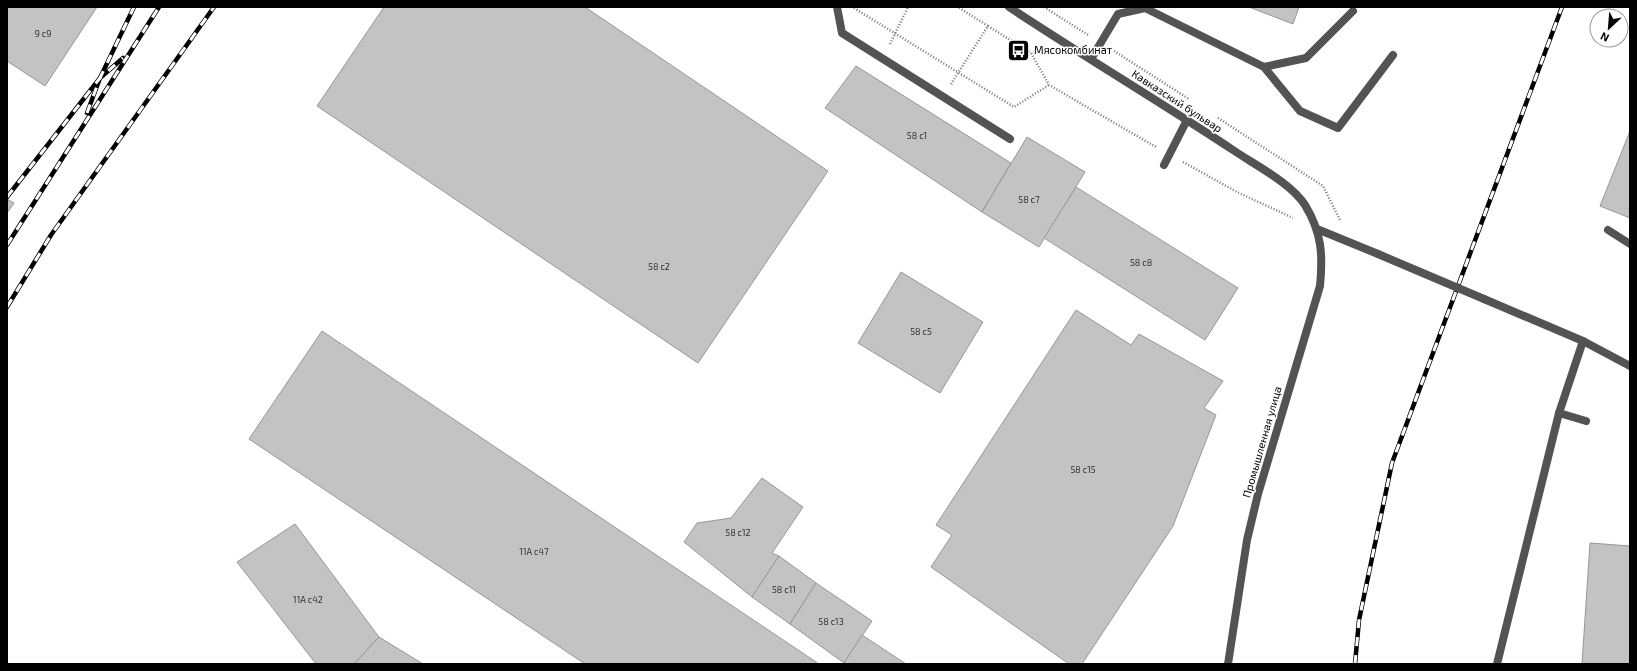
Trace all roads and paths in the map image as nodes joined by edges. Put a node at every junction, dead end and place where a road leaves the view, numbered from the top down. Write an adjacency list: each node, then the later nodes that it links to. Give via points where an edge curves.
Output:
1 (837, 7): 10 (street, via 842,33)
2 (853, 7): 8 (path)
3 (908, 7): 8 (path)
4 (958, 7): 7 (path)
5 (1009, 7): 11 (street, Кавказский бульвар)
6 (1353, 11): 12 (street, via 1306,58)
7 (988, 26): 13 (path); 14 (path, via 1031,53)
8 (895, 33): 10 (path); 13 (path)
9 (1393, 54): 12 (street, via 1338,128 1300,111)
10 (883, 59): 15 (street)
11 (1091, 59): 12 (street, via 1118,14 1145,8); 16 (street, Кавказский бульвар)
12 (1264, 67)
13 (958, 72): 14 (path, via 1014,107); 15 (path)
14 (1049, 85): 18 (path)
15 (942, 97): 17 (street)
16 (1187, 120): 18 (street); 20 (street, Кавказский бульвар, via 1288,186 1304,204)
17 (1010, 139)
18 (1169, 154): 19 (street); 20 (path, via 1237,192)
19 (1164, 165)
20 (1317, 229): 23 (street, bridge); 27 (street, Промышленная улица, via 1322,259 1320,286 1258,494 1247,540)
21 (1608, 230): 22 (street)
22 (1630, 244)
23 (1583, 341): 24 (street); 25 (street)
24 (1630, 366)
25 (1559, 413): 26 (street); 28 (street)
26 (1586, 421)
27 (1228, 664)
28 (1497, 664)

